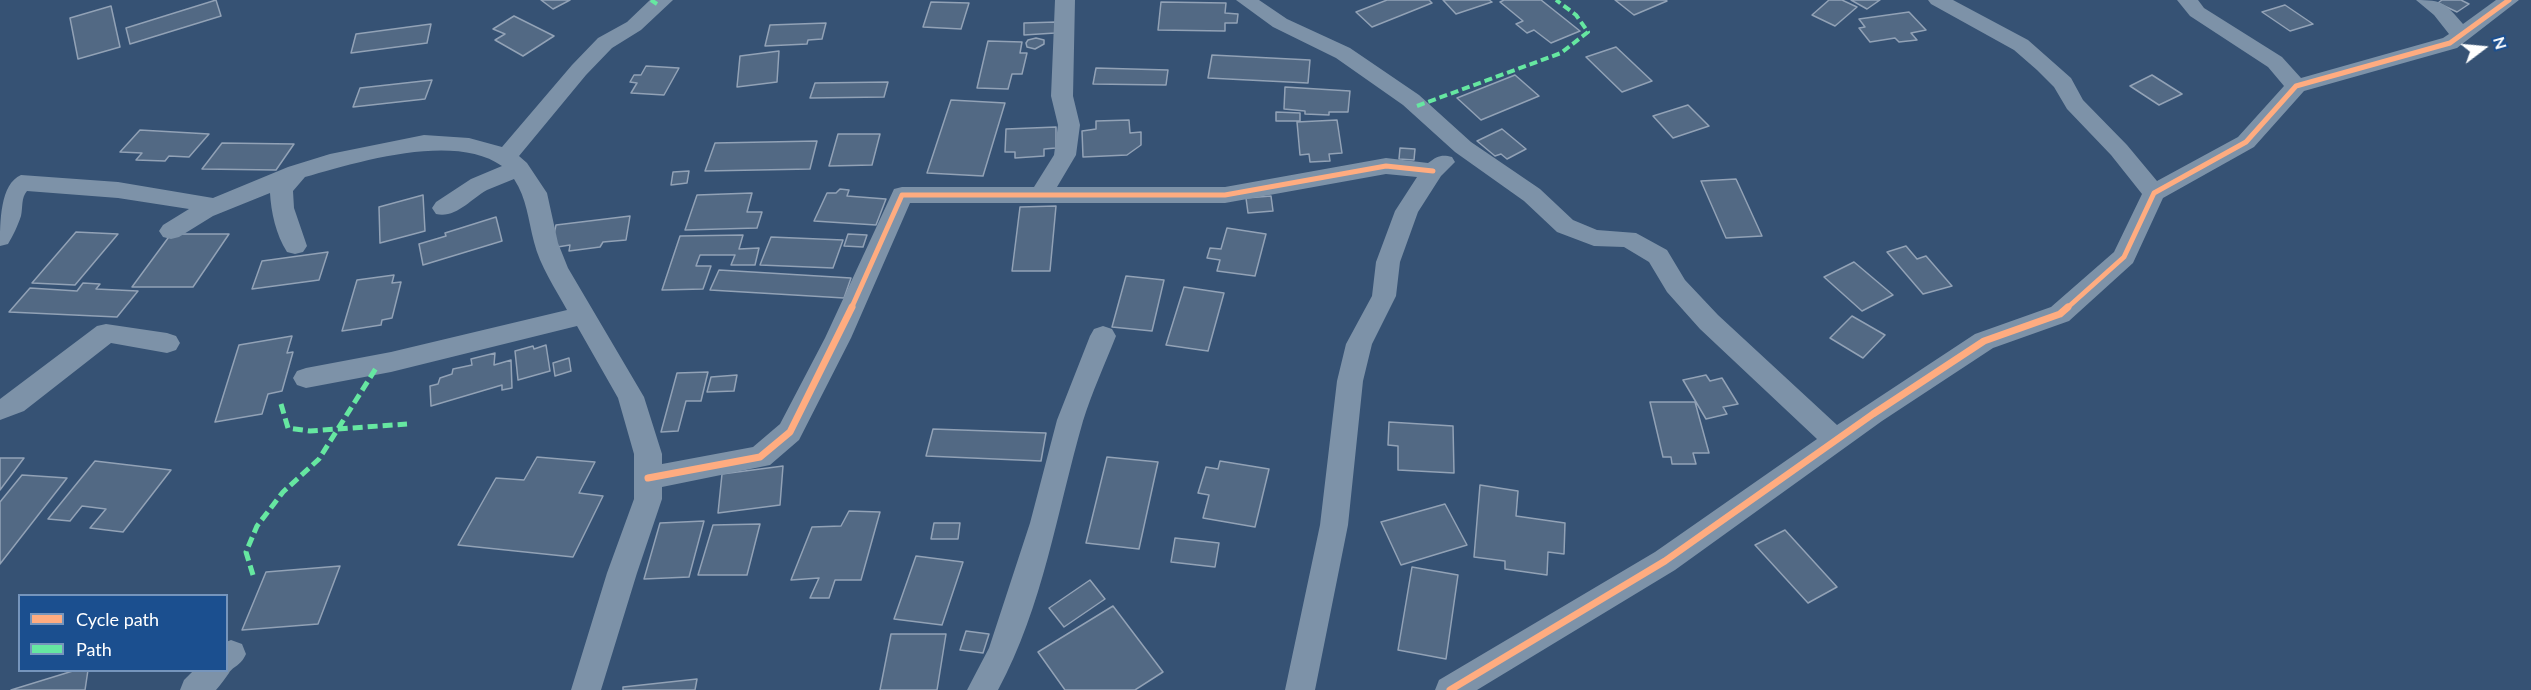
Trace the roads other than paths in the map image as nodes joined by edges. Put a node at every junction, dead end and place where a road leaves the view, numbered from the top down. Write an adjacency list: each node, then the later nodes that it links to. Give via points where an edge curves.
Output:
1 (663, 0): 11 (street, via 634,26 605,43 579,70)
2 (1065, 0): 15 (street, via 1062,96 1069,125 1065,155)
3 (1246, 0): 10 (street, via 1280,23 1343,53 1411,100)
4 (1938, 0): 14 (street, via 2021,45 2044,65)
5 (2187, 0): 9 (street, via 2197,12 2275,62)
6 (2426, 0): 8 (street, via 2442,11)
7 (2509, 0): 8 (street)
8 (2461, 35): 9 (street, via 2450,43)
9 (2296, 86): 14 (street, via 2246,142)
10 (1463, 147): 12 (street); 26 (street, via 1532,195 1565,226 1594,238 1628,239 1658,256 1676,286 1709,322)
11 (512, 163): 13 (street, via 500,154 469,145 424,142); 17 (street); 21 (street, via 535,193 556,269)
12 (1433, 171): 15 (street, via 1386,165 1225,195); 32 (street, via 1407,211 1388,262 1384,296 1359,344 1352,372 1334,525)
13 (296, 172): 16 (street); 20 (street, via 281,189 282,208)
14 (2154, 193): 26 (street, via 2124,257 2061,314 1984,341)
15 (1041, 195): 27 (street, via 902,195 838,338 790,432 760,457)
16 (214, 206): 18 (street); 19 (street, via 103,189 21,183 12,193 9,216)
17 (444, 208)
18 (171, 231)
19 (0, 238)
20 (295, 246)
21 (584, 315): 24 (street, via 391,362); 27 (street, via 632,396 648,454)
22 (1102, 336): 31 (street, via 1070,420 1044,522 1003,652)
23 (167, 344): 25 (street, via 106,333 15,404)
24 (306, 378)
25 (0, 410)
26 (1836, 440): 33 (street, via 1665,561)
27 (648, 478): 30 (street, via 648,499)
28 (213, 672): 29 (street)
29 (195, 690)
30 (586, 690)
31 (982, 690)
32 (1300, 690)
33 (1450, 690)

